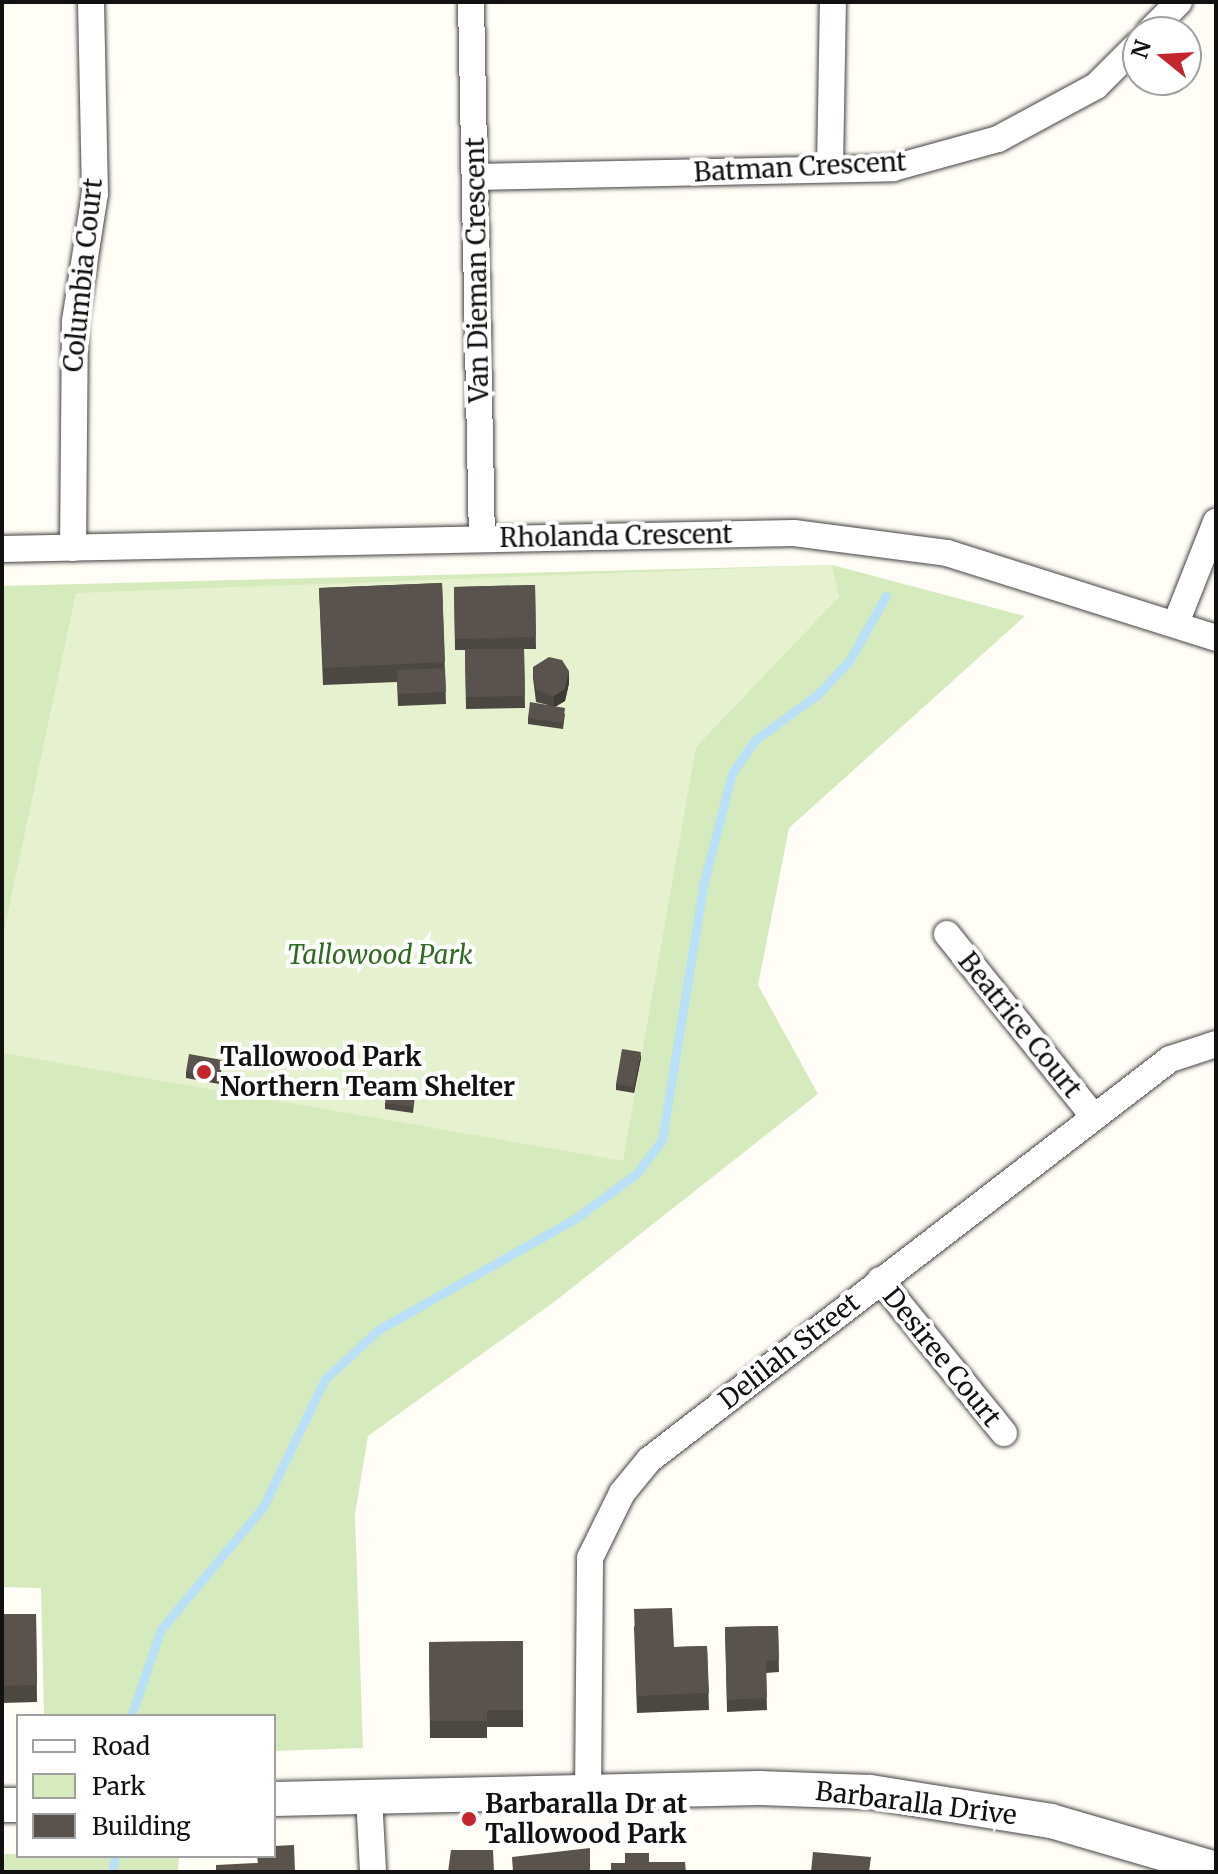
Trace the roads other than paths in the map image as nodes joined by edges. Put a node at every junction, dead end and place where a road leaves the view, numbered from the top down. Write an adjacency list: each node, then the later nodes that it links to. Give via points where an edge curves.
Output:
1 (91, 2): 9 (street, Columbia Court, via 95,194 75,321)
2 (471, 2): 6 (street, Van Dieman Crescent)
3 (833, 2): 5 (street)
4 (1122, 60): 5 (street, Batman Crescent, via 1096,86 998,139 893,168)
5 (830, 169): 6 (street, Batman Crescent)
6 (475, 177): 8 (street, Van Dieman Crescent)
7 (1216, 522): 11 (street)
8 (482, 539): 9 (street, Rholanda Crescent); 11 (street, Rholanda Crescent, via 794,533 868,540 987,564)
9 (73, 548): 10 (street, Rholanda Crescent)
10 (2, 549)
11 (1176, 623): 12 (street, Rholanda Crescent)
12 (1216, 638)
13 (947, 934): 15 (street, Beatrice Court)
14 (1216, 1044): 15 (street, Delilah Street, via 1170,1059)
15 (1094, 1117): 16 (street, Delilah Street)
16 (880, 1280): 17 (street, Desiree Court); 18 (street, Delilah Street, via 649,1460 622,1493 590,1558)
17 (1004, 1433)
18 (588, 1794): 19 (street, Barbaralla Drive); 21 (street, Barbaralla Drive, via 870,1792 1051,1821)
19 (369, 1797): 20 (street, Barbaralla Drive); 22 (street)
20 (276, 1799)
21 (1216, 1869)
22 (373, 1872)

